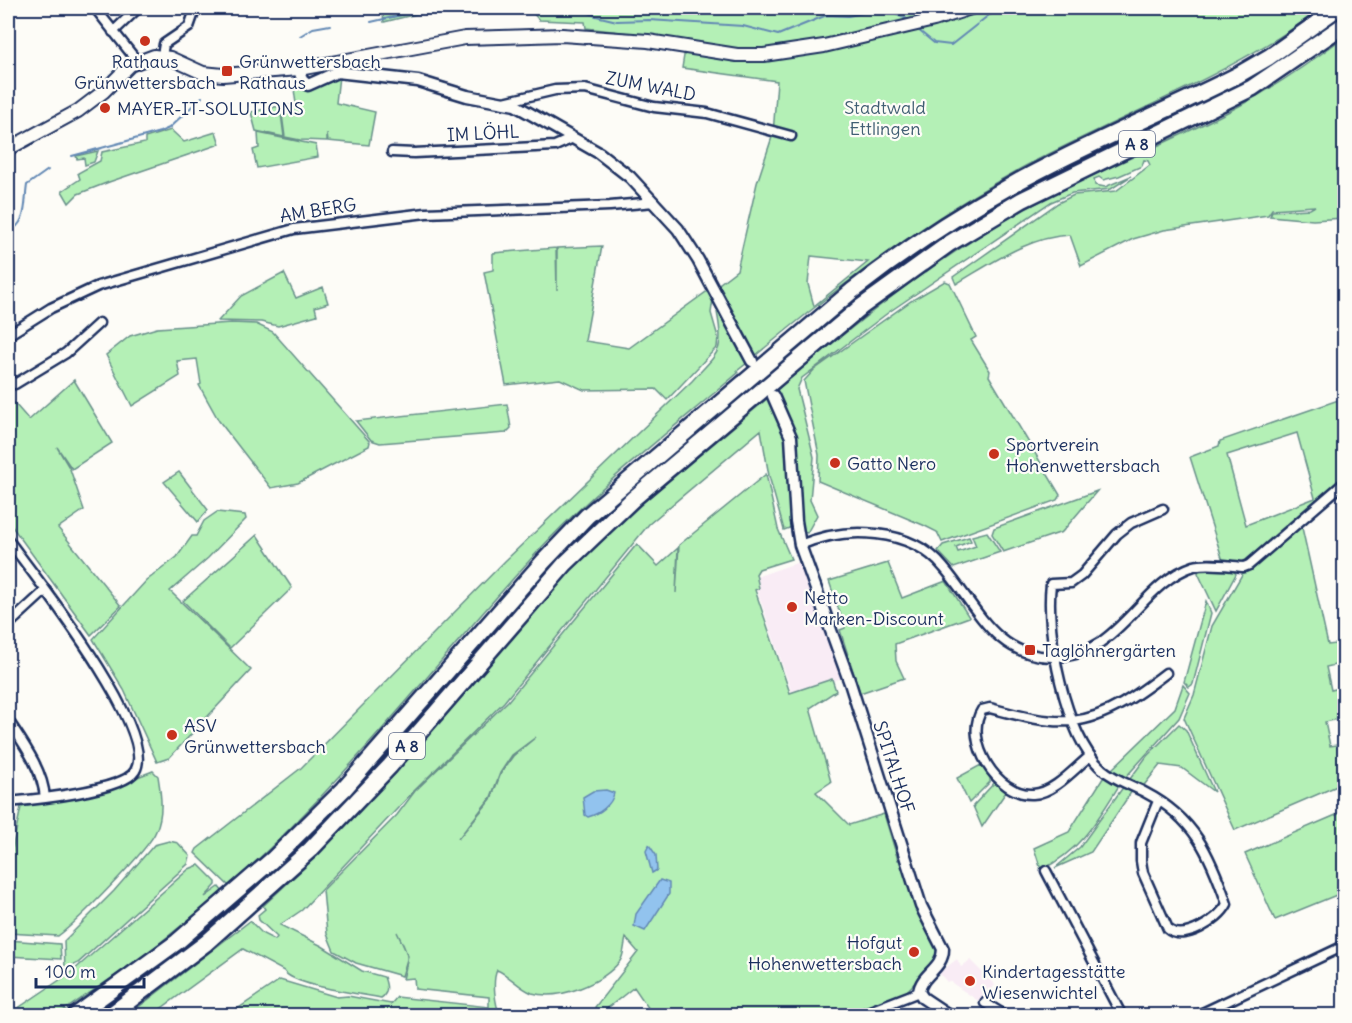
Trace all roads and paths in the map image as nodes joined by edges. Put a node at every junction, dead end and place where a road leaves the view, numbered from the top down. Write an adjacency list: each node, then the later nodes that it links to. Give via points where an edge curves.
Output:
1 (95, 8): 7 (street)
2 (138, 8): 7 (street)
3 (971, 8): 10 (main road, via 824,46 764,55 562,35 488,36)
4 (1338, 8): 42 (highway, A 8, via 1238,75 976,205 894,258 852,291 587,516 344,789 272,860 177,942)
5 (195, 10): 8 (street, via 189,27 164,44)
6 (1344, 25): 43 (highway, A 8, via 1245,92 1022,200 950,243 861,307 604,524 324,835 237,917)
7 (113, 32): 9 (street)
8 (162, 56): 9 (main road); 10 (main road, via 209,74)
9 (137, 61): 14 (main road, via 85,107)
10 (299, 69): 11 (street, via 308,85 329,73 344,72 418,81)
11 (503, 102): 12 (street, ZUM WALD, via 555,90 585,89 654,107 707,113); 13 (street)
12 (791, 135)
13 (573, 138): 15 (street, IM LÖHL, via 555,146); 16 (street, via 620,168)
14 (8, 149)
15 (392, 152)
16 (654, 202): 18 (street, AM BERG, via 426,213 294,229 98,286 51,308); 19 (street, via 689,245)
17 (99, 323): 20 (street, via 66,353 15,384)
18 (8, 335)
19 (752, 361)
20 (8, 377)
21 (773, 396): 25 (street, via 790,437)
22 (1344, 483): 28 (street, via 1252,564 1194,566 1173,576 1102,642 1082,652)
23 (1163, 509): 28 (street, via 1117,534 1071,583 1051,584 1050,630)
24 (8, 540): 26 (street)
25 (800, 545): 28 (street, via 852,534 886,536 911,543 938,561 998,637 1030,654); 38 (street, SPITALHOF, via 850,683 921,906 943,949 941,961 921,982)
26 (45, 591): 27 (street); 33 (street, via 103,671 135,735 138,764 130,776 118,781)
27 (8, 625)
28 (1055, 657): 31 (street)
29 (1166, 673): 31 (street, via 1109,710)
30 (8, 720): 33 (street, via 29,754)
31 (1073, 721): 32 (street); 32 (street, via 1046,720 990,708 978,716 976,734 996,777 1025,793 1049,788)
32 (1090, 756): 34 (street, via 1114,777)
33 (45, 798): 35 (street)
34 (1158, 801): 34 (street, via 1181,816 1196,833 1227,904 1220,915 1182,935 1168,928 1143,873 1141,843)
35 (8, 802)
36 (1046, 871): 47 (street)
37 (1344, 946): 48 (street)
38 (919, 992): 40 (street); 44 (street)
39 (985, 1003): 41 (street)
40 (934, 1011): 45 (street)
41 (995, 1013): 46 (street)
42 (75, 1016)
43 (109, 1016)
44 (857, 1016)
45 (950, 1016)
46 (1006, 1016)
47 (1122, 1016)
48 (1196, 1016)

